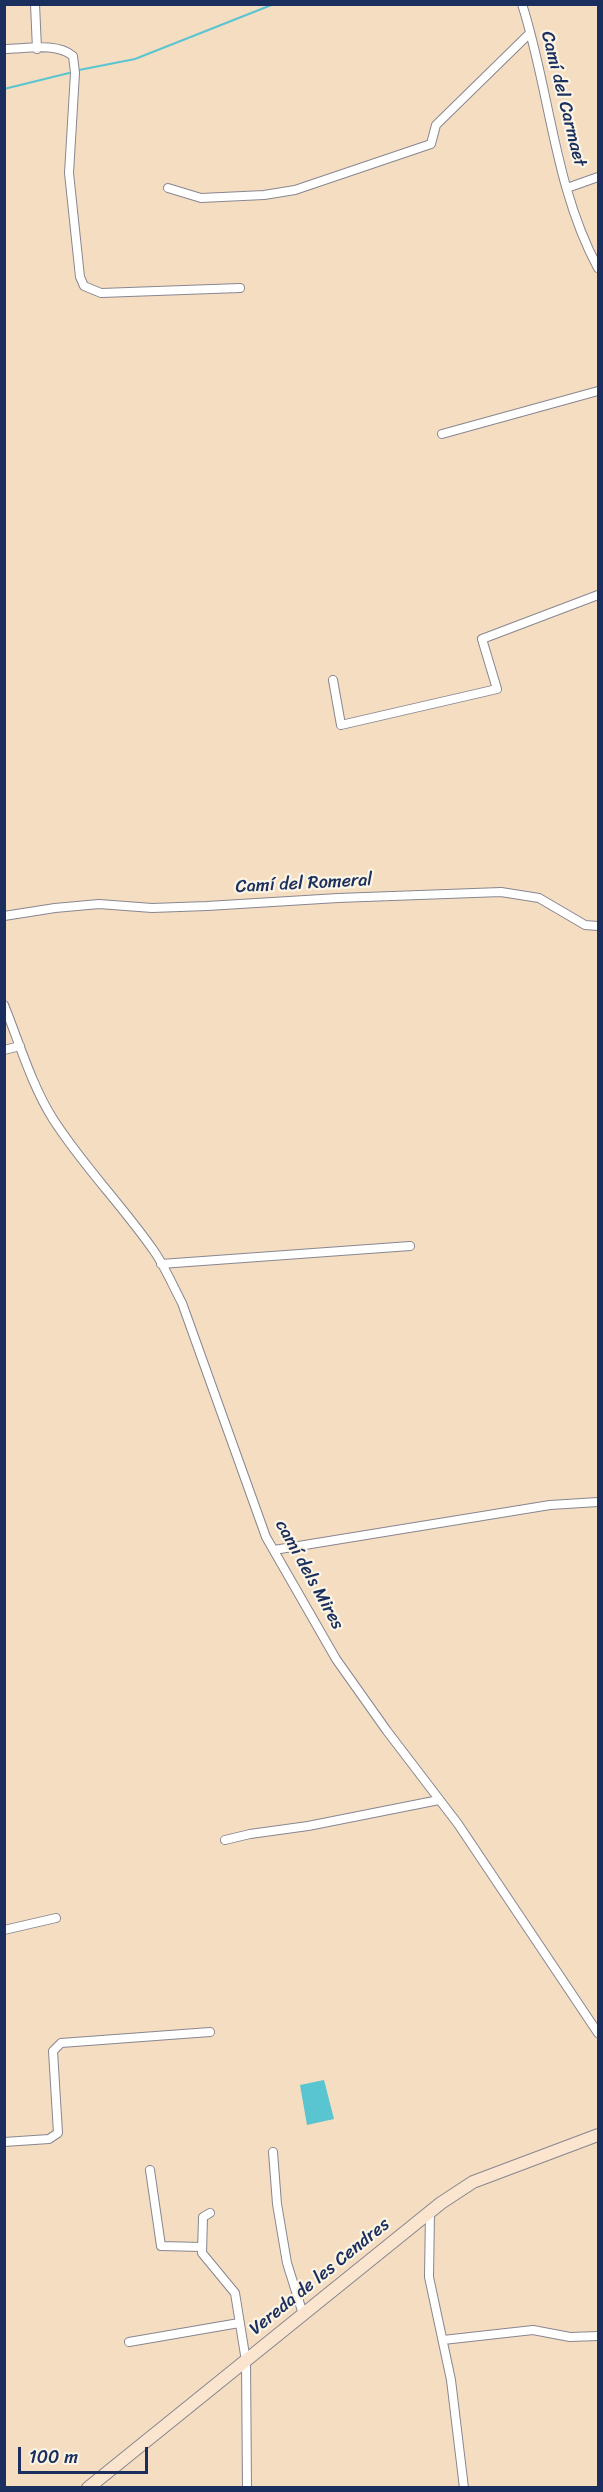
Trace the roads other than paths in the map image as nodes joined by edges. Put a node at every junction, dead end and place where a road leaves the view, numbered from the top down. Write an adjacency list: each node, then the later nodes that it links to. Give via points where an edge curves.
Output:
1 (35, 4): 5 (street)
2 (522, 4): 3 (street, Camí del Carmaet)
3 (530, 33): 7 (street, via 436,125 431,144 295,190 201,198); 8 (street, Camí del Carmaet)
4 (4, 49): 5 (street)
5 (37, 49): 10 (street, via 67,51 73,56 69,173 84,286 101,293)
6 (598, 177): 8 (street)
7 (168, 188)
8 (567, 188): 9 (street, Camí del Carmaet)
9 (598, 268)
10 (240, 288)
11 (598, 391): 12 (street)
12 (442, 434)
13 (598, 595): 14 (street, via 482,639 496,689 341,725)
14 (333, 680)
15 (4, 916): 16 (street, Camí del Romeral, via 99,904 152,908 501,892 539,898 585,925)
16 (598, 926)
17 (4, 1005): 18 (street, camí dels Mires)
18 (20, 1046): 19 (street); 21 (street, camí dels Mires, via 52,1117)
19 (4, 1050)
20 (410, 1246): 21 (street)
21 (161, 1264): 23 (street, camí dels Mires, via 182,1303)
22 (598, 1502): 23 (street, via 550,1505)
23 (274, 1550): 24 (street, camí dels Mires, via 336,1659)
24 (439, 1800): 25 (street); 29 (street, camí dels Mires)
25 (225, 1840)
26 (56, 1918): 27 (street)
27 (4, 1930)
28 (210, 2032): 31 (street, via 61,2043 53,2051 58,2133 49,2139)
29 (598, 2033)
30 (598, 2135): 34 (main road, Vereda de les Cendres, via 473,2182)
31 (4, 2142)
32 (273, 2152): 37 (street, via 287,2263)
33 (150, 2170): 36 (street, via 161,2247)
34 (430, 2211): 37 (main road, Vereda de les Cendres); 40 (street, via 429,2277)
35 (210, 2213): 36 (street, via 202,2217)
36 (202, 2247): 38 (street, via 202,2253 235,2293)
37 (303, 2314): 42 (main road, Vereda de les Cendres)
38 (238, 2323): 41 (street); 42 (street)
39 (598, 2336): 40 (street, via 570,2337 533,2330)
40 (443, 2340): 45 (street)
41 (129, 2342)
42 (246, 2361): 43 (main road, Vereda de les Cendres); 44 (street)
43 (88, 2487)
44 (247, 2487)
45 (464, 2487)

